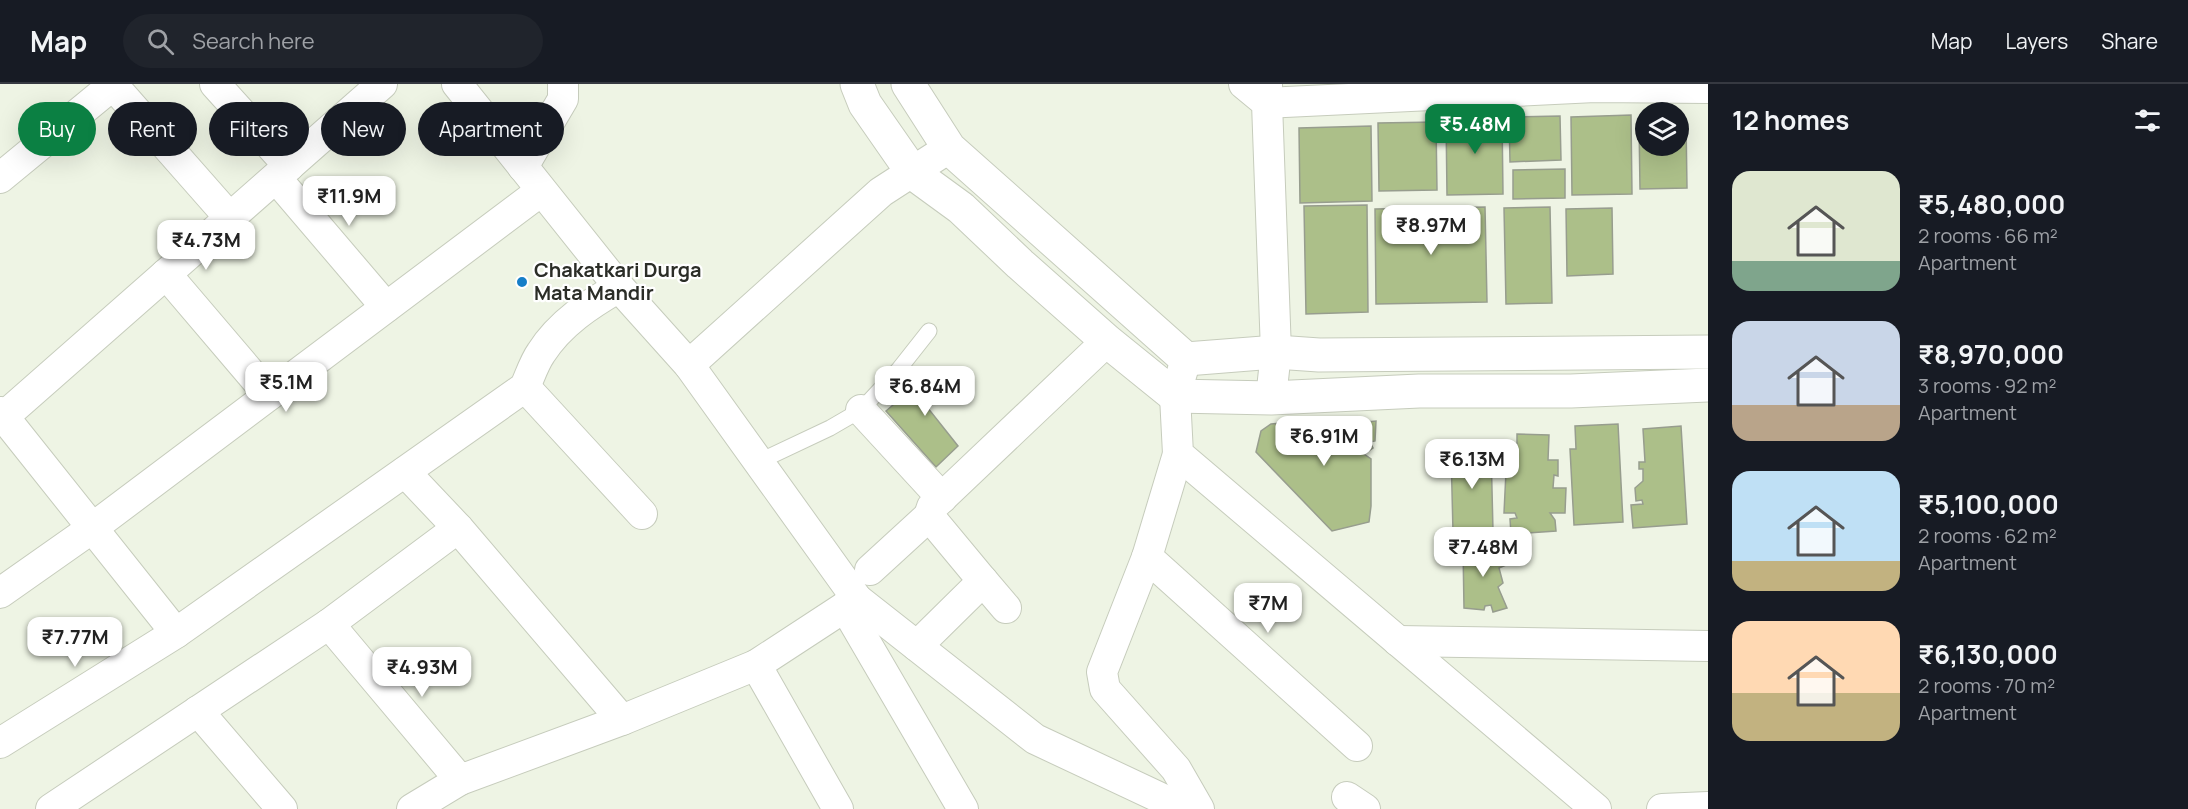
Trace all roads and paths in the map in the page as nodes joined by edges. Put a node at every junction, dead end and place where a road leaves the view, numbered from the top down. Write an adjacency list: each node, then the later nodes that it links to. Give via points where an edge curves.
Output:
1 (215, 84): 15 (street)
2 (382, 84): 15 (street)
3 (457, 84): 14 (street)
4 (563, 84): 14 (street, via 563,99)
5 (857, 84): 16 (main road, via 865,104)
6 (908, 84): 13 (main road)
7 (1244, 84): 12 (street)
8 (112, 85): 17 (street); 19 (street)
9 (1595, 85): 10 (street); 11 (street)
10 (1708, 88)
11 (1434, 90): 12 (street)
12 (1267, 94): 25 (street)
13 (949, 148): 16 (street); 27 (main road)
14 (523, 167): 18 (street)
15 (282, 172): 19 (street); 22 (street)
16 (913, 173): 24 (main road, via 961,208); 28 (street, via 880,192)
17 (0, 178)
18 (541, 191): 21 (street); 22 (street)
19 (230, 218): 20 (street)
20 (166, 274): 31 (street); 35 (street)
21 (619, 286): 28 (street); 30 (street, via 587,305 562,327 541,353)
22 (386, 307): 31 (street)
23 (929, 331): 34 (lane)
24 (1107, 341): 32 (main road); 39 (street)
25 (1276, 352): 26 (main road); 27 (main road); 33 (street)
26 (1708, 352)
27 (1186, 359): 32 (street)
28 (689, 365): 37 (street)
29 (1708, 385): 33 (main road)
30 (525, 387): 38 (street); 40 (street)
31 (269, 395): 42 (street)
32 (1175, 396): 33 (main road); 36 (street)
33 (1271, 398)
34 (861, 410): 37 (lane); 39 (street)
35 (1, 416): 42 (street)
36 (1178, 454): 43 (street); 51 (street)
37 (758, 462): 47 (street)
38 (405, 472): 41 (street); 50 (street)
39 (935, 507): 44 (street); 45 (street)
40 (642, 514)
41 (458, 528): 49 (street); 56 (street)
42 (91, 529): 46 (street); 50 (street)
43 (1147, 557): 58 (street); 67 (street, via 1102,672 1105,689 1176,769)
44 (870, 570)
45 (983, 581): 48 (street); 53 (street)
46 (0, 593)
47 (851, 603): 53 (street); 54 (street); 65 (street)
48 (1006, 608)
49 (329, 624): 55 (street); 59 (street)
50 (176, 633): 57 (street)
51 (1398, 642): 52 (street); 68 (street)
52 (1708, 645)
53 (917, 646): 66 (street, via 1035,739)
54 (756, 665): 56 (street); 64 (street)
55 (198, 711): 61 (street); 62 (street)
56 (622, 720): 59 (street)
57 (0, 743)
58 (1357, 746)
59 (460, 780): 63 (street)
60 (1708, 807): 69 (street)
61 (51, 809)
62 (282, 809)
63 (412, 809)
64 (838, 809)
65 (963, 809)
66 (1184, 809)
67 (1198, 809)
68 (1596, 809)
69 (1662, 809)

